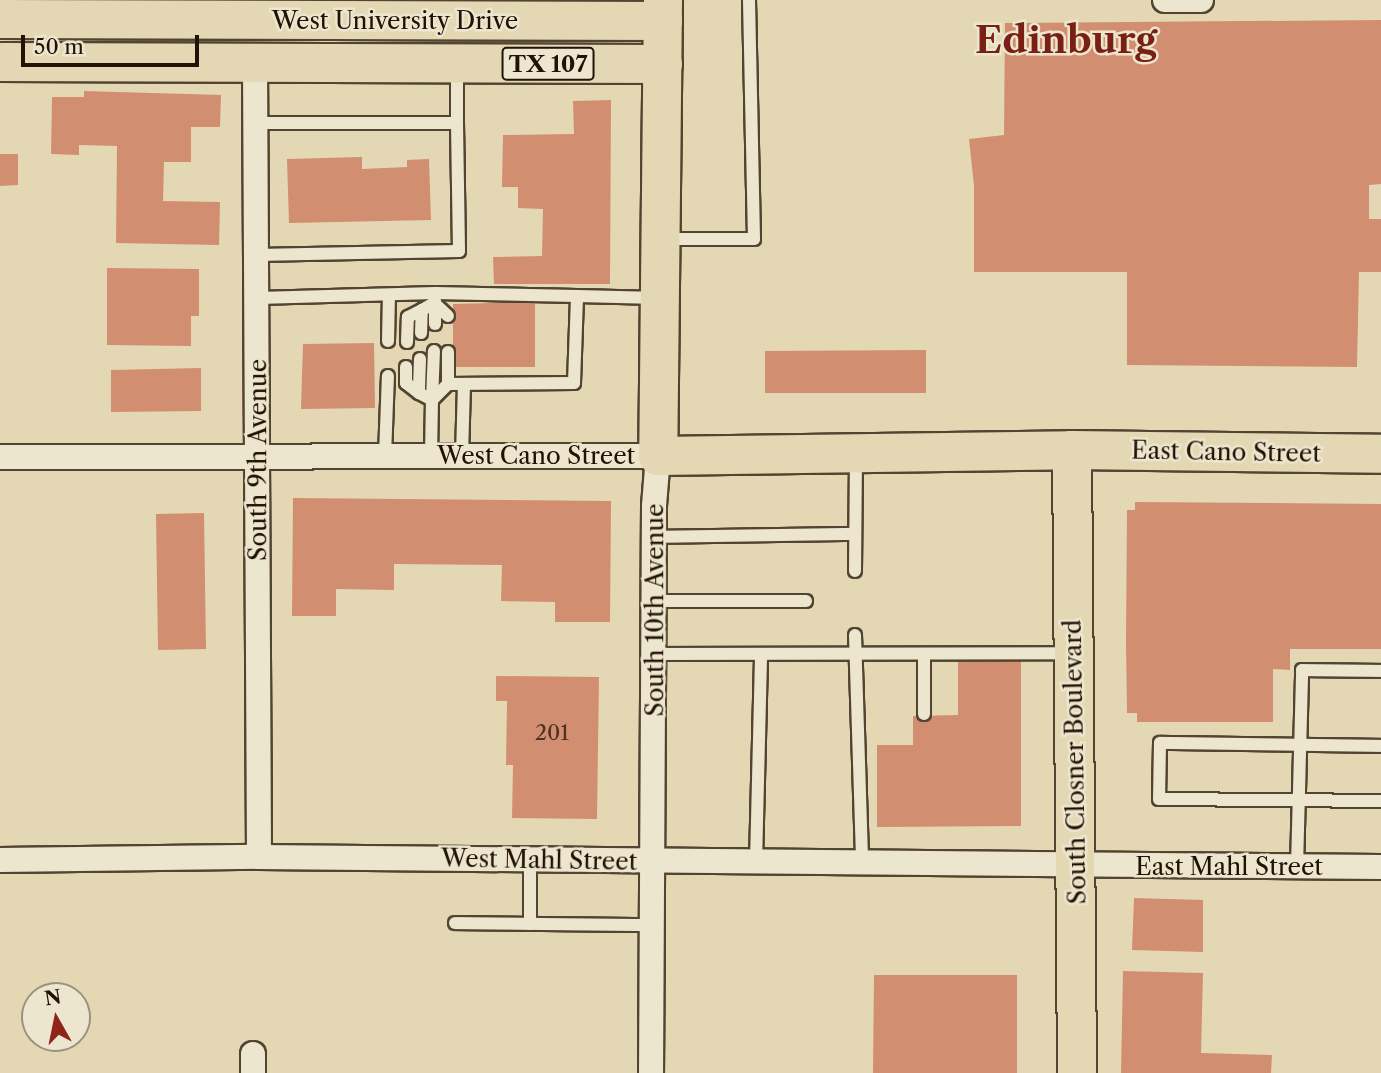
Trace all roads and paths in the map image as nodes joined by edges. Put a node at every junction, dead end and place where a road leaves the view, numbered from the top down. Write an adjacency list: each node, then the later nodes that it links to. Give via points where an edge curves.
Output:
1 (749, 0): 14 (lane, via 754,239)
2 (1165, 0): 3 (street)
3 (1200, 0)
4 (663, 10): 6 (main road, West University Drive / TX 107); 11 (main road, South 10th Avenue)
5 (255, 11): 6 (main road, West University Drive / TX 107); 7 (main road, West University Drive / TX 107)
6 (318, 11)
7 (0, 19)
8 (0, 62): 9 (main road, West University Drive / TX 107)
9 (255, 62): 10 (main road, West University Drive / TX 107); 12 (street, South 9th Avenue)
10 (457, 63): 11 (main road, West University Drive / TX 107); 13 (lane)
11 (663, 64): 14 (main road, South 10th Avenue)
12 (255, 123): 13 (lane); 15 (street, South 9th Avenue)
13 (457, 123): 15 (lane, via 459,251)
14 (661, 239): 20 (main road, South 10th Avenue)
15 (256, 255): 18 (street, South 9th Avenue)
16 (389, 295): 18 (lane); 19 (lane); 25 (lane)
17 (577, 296): 19 (lane); 20 (lane); 33 (lane, via 574,383)
18 (258, 298): 44 (street, South 9th Avenue)
19 (435, 298): 21 (lane); 22 (lane); 23 (lane)
20 (660, 298): 42 (main road, South 10th Avenue)
21 (422, 310): 24 (lane); 26 (lane, via 408,317)
22 (448, 316)
23 (435, 324)
24 (421, 333)
25 (388, 341)
26 (407, 342)
27 (434, 351): 35 (lane)
28 (448, 352): 32 (lane)
29 (420, 359): 34 (lane)
30 (406, 367): 31 (lane)
31 (405, 383): 34 (lane); 39 (lane, via 387,379)
32 (448, 384): 33 (lane); 35 (lane)
33 (464, 384): 41 (lane)
34 (419, 393): 35 (lane)
35 (432, 400): 40 (lane)
36 (1072, 450): 37 (main road, West Cano Street); 38 (main road, East Cano Street); 51 (main road, South Closner Boulevard)
37 (856, 452): 42 (main road, West Cano Street); 45 (lane)
38 (1381, 454)
39 (385, 456): 40 (street, West Cano Street); 44 (street, West Cano Street)
40 (430, 456): 41 (street, West Cano Street)
41 (461, 456): 42 (street, West Cano Street)
42 (659, 456): 46 (street, South 10th Avenue)
43 (0, 457): 44 (street, West Cano Street)
44 (258, 457): 62 (street, South 9th Avenue)
45 (855, 534): 46 (lane); 47 (lane)
46 (654, 537): 48 (street, South 10th Avenue)
47 (855, 571)
48 (654, 601): 49 (lane); 52 (street, South 10th Avenue)
49 (806, 601)
50 (855, 635): 54 (lane)
51 (1074, 653): 55 (lane); 68 (main road, South Closner Boulevard)
52 (654, 654): 53 (lane); 65 (street, South 10th Avenue)
53 (761, 654): 54 (lane); 66 (lane)
54 (857, 655): 55 (lane); 67 (lane)
55 (923, 655): 57 (lane)
56 (1381, 671): 58 (lane, via 1302,670)
57 (924, 713)
58 (1300, 746): 59 (lane); 60 (lane); 60 (lane, via 1160,743 1158,799)
59 (1381, 746)
60 (1299, 800): 61 (lane); 69 (lane)
61 (1381, 801)
62 (259, 857): 63 (street, West Mahl Street); 64 (street, West Mahl Street)
63 (0, 860)
64 (530, 860): 65 (street, West Mahl Street); 72 (lane)
65 (654, 861): 66 (street, West Mahl Street); 73 (street, South 10th Avenue)
66 (756, 862): 67 (street, West Mahl Street)
67 (862, 864): 68 (street, West Mahl Street)
68 (1077, 867): 69 (street, East Mahl Street); 75 (main road, South Closner Boulevard)
69 (1297, 867): 70 (street, East Mahl Street)
70 (1381, 867)
71 (455, 923): 72 (lane)
72 (530, 924): 73 (lane)
73 (653, 925): 74 (street, South 10th Avenue)
74 (652, 1073)
75 (1077, 1073)

